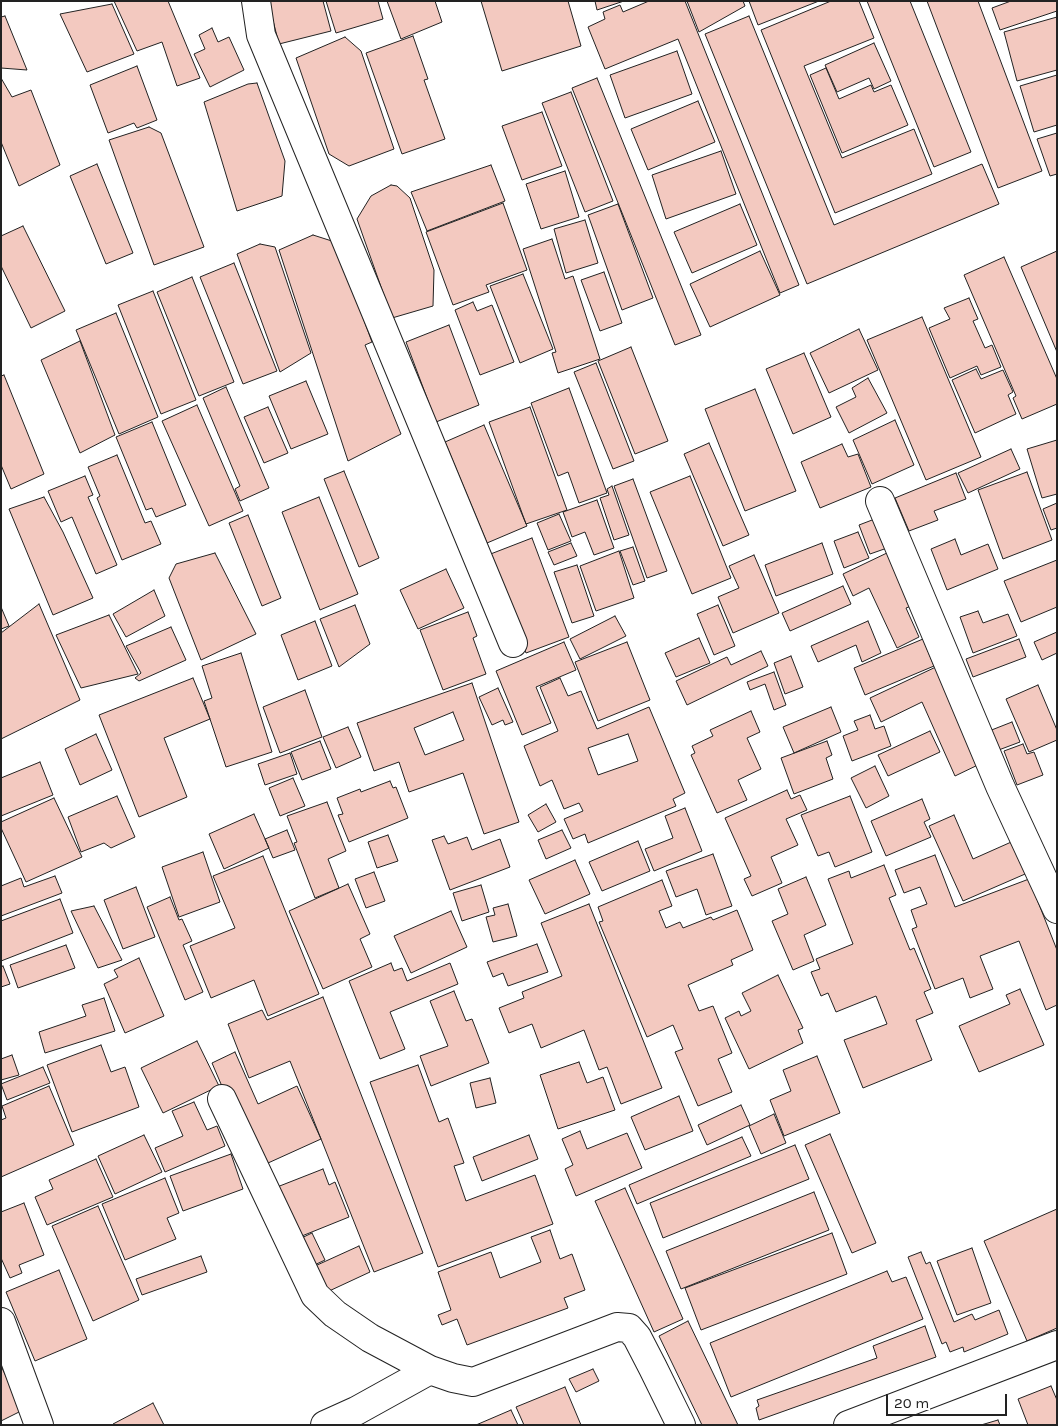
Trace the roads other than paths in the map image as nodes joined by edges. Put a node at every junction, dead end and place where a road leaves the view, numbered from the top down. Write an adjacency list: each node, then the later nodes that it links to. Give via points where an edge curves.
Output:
1 (256, 1): 3 (street, via 261,35 275,70)
2 (880, 501): 4 (street, via 1000,786)
3 (513, 643)
4 (1057, 909)
5 (222, 1098): 8 (street, via 315,1296 370,1338)
6 (1, 1322): 9 (street)
7 (1057, 1345): 12 (street)
8 (430, 1370): 10 (street); 11 (street, via 473,1382 616,1327 629,1328)
9 (39, 1425)
10 (325, 1425)
11 (681, 1425)
12 (848, 1425)

